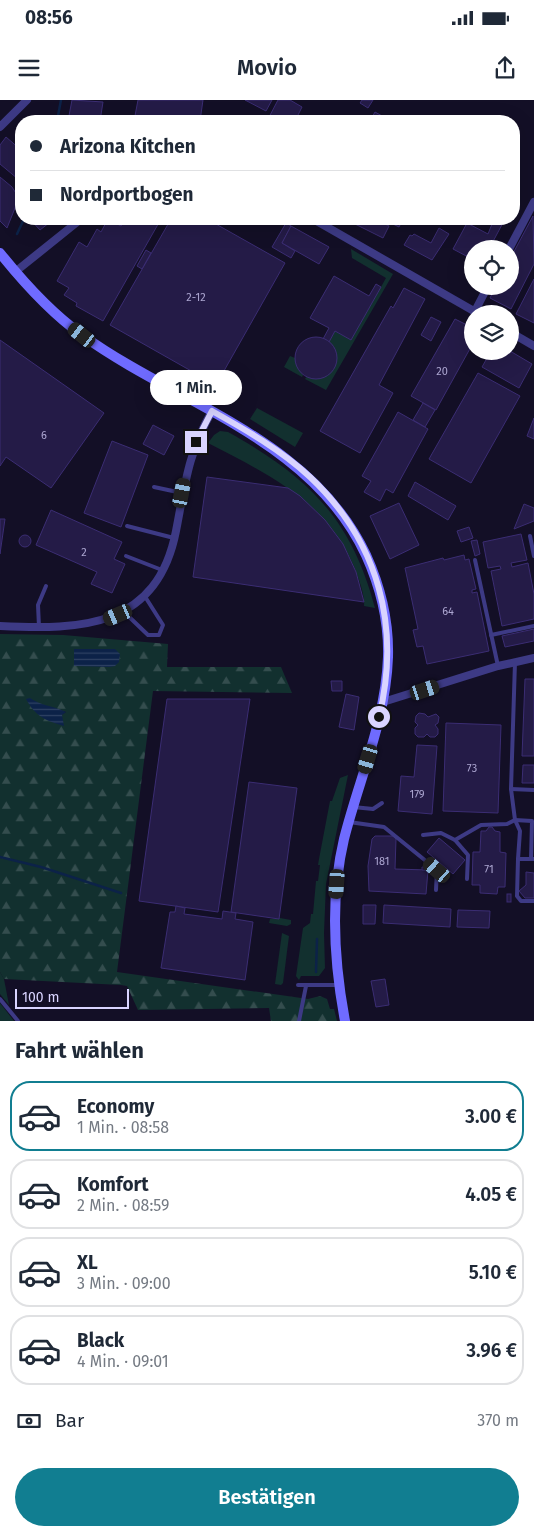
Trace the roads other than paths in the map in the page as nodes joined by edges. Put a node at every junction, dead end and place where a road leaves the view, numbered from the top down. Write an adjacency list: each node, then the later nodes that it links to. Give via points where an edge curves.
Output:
1 (27, 100): 2 (street)
2 (0, 127)
3 (534, 202): 6 (street)
4 (74, 225): 8 (street)
5 (323, 225): 9 (street)
6 (513, 240)
7 (0, 253): 8 (main road)
8 (15, 272): 12 (main road, via 82,335)
9 (464, 306)
10 (519, 337): 11 (street)
11 (534, 346)
12 (212, 411): 14 (street, via 192,453); 32 (main road, via 282,454 310,477 358,538 377,580 387,618 388,659)
13 (154, 487): 14 (lane)
14 (182, 493): 17 (street)
15 (127, 526): 17 (lane)
16 (530, 536): 19 (lane)
17 (174, 538): 21 (street)
18 (126, 556): 21 (lane)
19 (534, 556)
20 (475, 560): 28 (lane)
21 (162, 570): 23 (street)
22 (46, 586): 27 (lane, via 38,605)
23 (144, 595): 24 (street); 24 (lane, via 161,618 163,625 159,634 154,636 141,630)
24 (124, 612): 27 (street, via 93,623)
25 (0, 626): 27 (street)
26 (534, 626): 28 (lane)
27 (39, 627)
28 (491, 635): 31 (lane)
29 (534, 658): 30 (street)
30 (515, 662): 31 (street); 33 (lane)
31 (498, 666): 32 (street)
32 (383, 702): 36 (main road)
33 (511, 789): 34 (lane); 37 (lane)
34 (534, 790)
35 (382, 803): 36 (lane, via 373,809)
36 (353, 807): 38 (main road)
37 (515, 820): 39 (lane); 41 (lane, via 507,824 481,825); 42 (lane, via 520,831)
38 (349, 822): 45 (lane, via 384,827 405,843 437,870); 48 (main road, via 336,901)
39 (533, 822): 43 (lane)
40 (423, 836): 41 (lane, via 442,833)
41 (455, 840): 44 (lane, via 468,855)
42 (518, 859): 43 (lane); 46 (lane, via 517,896 522,901)
43 (532, 859)
44 (467, 879)
45 (436, 890)
46 (534, 901)
47 (298, 985): 49 (lane)
48 (339, 985): 49 (lane); 53 (main road)
49 (306, 986): 52 (lane)
50 (0, 999): 51 (lane)
51 (18, 1021)
52 (299, 1021)
53 (345, 1021)

